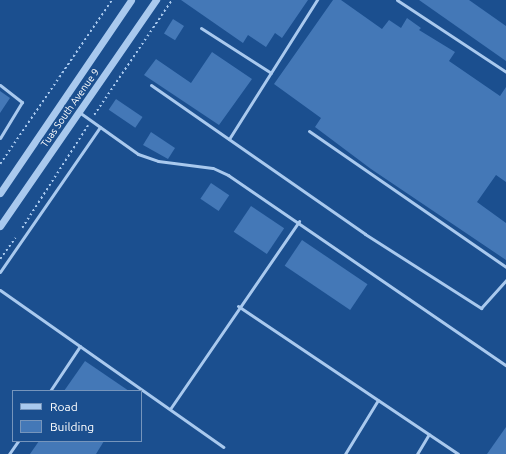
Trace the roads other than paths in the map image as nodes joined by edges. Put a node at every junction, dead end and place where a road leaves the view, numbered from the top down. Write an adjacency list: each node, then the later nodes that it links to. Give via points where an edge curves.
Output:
1 (130, 0): 17 (street, Tuas South Avenue 9)
2 (156, 0): 12 (street, Tuas South Avenue 9)
3 (317, 0): 9 (lane)
4 (397, 0): 6 (lane)
5 (405, 0): 6 (lane)
6 (403, 4): 8 (lane)
7 (201, 28): 9 (lane)
8 (506, 72)
9 (271, 73): 16 (lane)
10 (0, 85): 15 (lane, via 22,102)
11 (151, 85): 16 (lane)
12 (79, 112): 13 (lane); 19 (street, Tuas South Avenue 9)
13 (100, 127): 18 (lane, via 138,154 158,161 213,168 228,174); 21 (lane)
14 (309, 130): 20 (lane)
15 (0, 138)
16 (229, 139): 22 (lane, via 481,308)
17 (0, 193)
18 (299, 221): 24 (lane); 26 (lane)
19 (0, 226)
20 (506, 267)
21 (0, 272)
22 (506, 280)
23 (0, 290): 25 (lane)
24 (238, 306): 28 (lane); 29 (lane)
25 (80, 346): 27 (lane); 29 (lane)
26 (506, 365)
27 (51, 390)
28 (378, 400): 30 (lane); 34 (lane)
29 (170, 409): 32 (lane)
30 (429, 434): 35 (lane); 36 (lane)
31 (17, 442): 33 (lane)
32 (223, 446)
33 (9, 454)
34 (345, 454)
35 (417, 454)
36 (458, 454)

